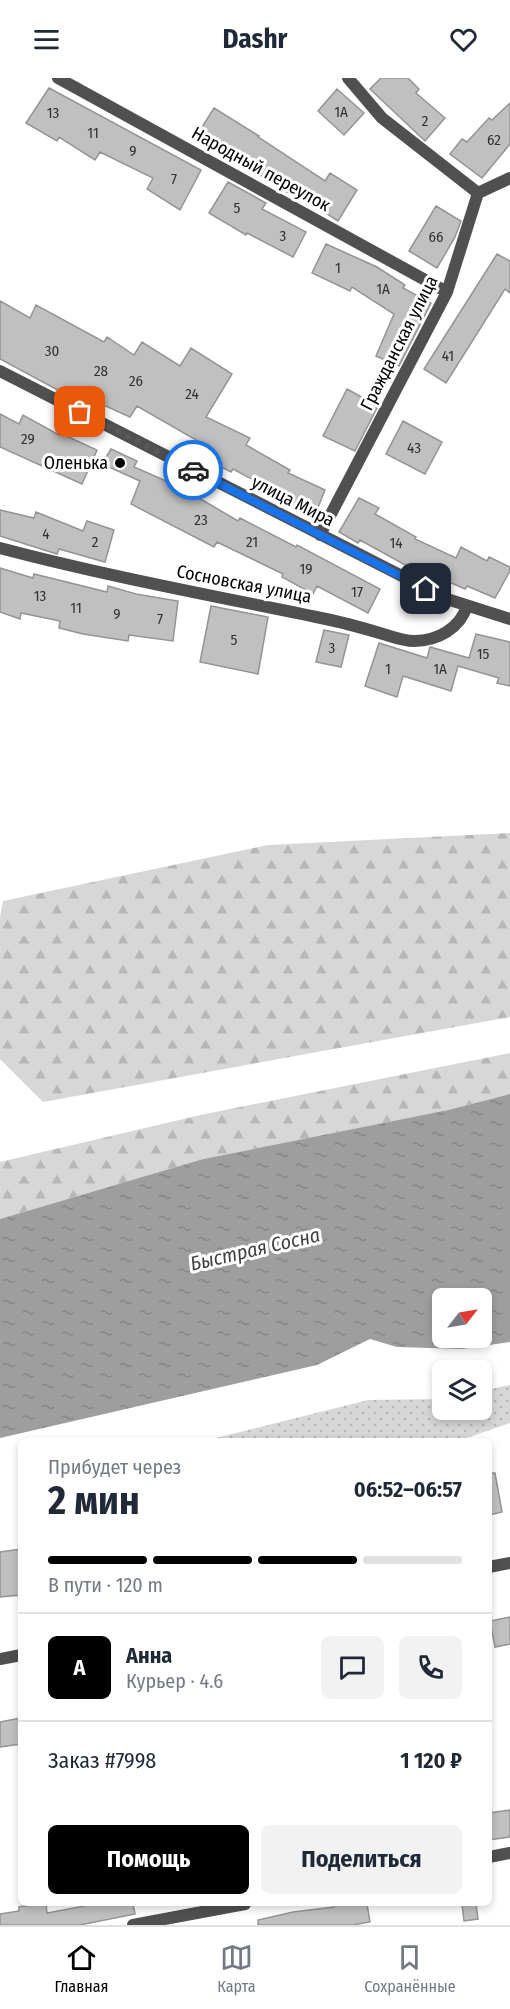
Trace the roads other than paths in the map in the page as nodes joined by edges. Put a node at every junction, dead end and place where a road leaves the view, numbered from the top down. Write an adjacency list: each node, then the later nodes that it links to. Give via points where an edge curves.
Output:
1 (58, 78): 5 (street, Народный переулок)
2 (348, 78): 4 (street, via 382,118)
3 (510, 178): 4 (street)
4 (478, 192): 5 (street, Гражданская улица)
5 (447, 292): 7 (street, Гражданская улица)
6 (0, 371): 7 (street, улица Мира)
7 (320, 535): 9 (street, улица Мира)
8 (0, 548): 9 (street, Сосновская улица, via 79,569 326,619 407,640 423,640 446,632 463,617)
9 (467, 606): 10 (street, улица Мира)
10 (510, 619)
11 (510, 1563): 12 (street)
12 (492, 1566)
13 (18, 1656): 14 (street)
14 (0, 1659)
15 (510, 1853): 16 (street)
16 (492, 1856)
17 (234, 1906): 18 (street)
18 (133, 1925)

